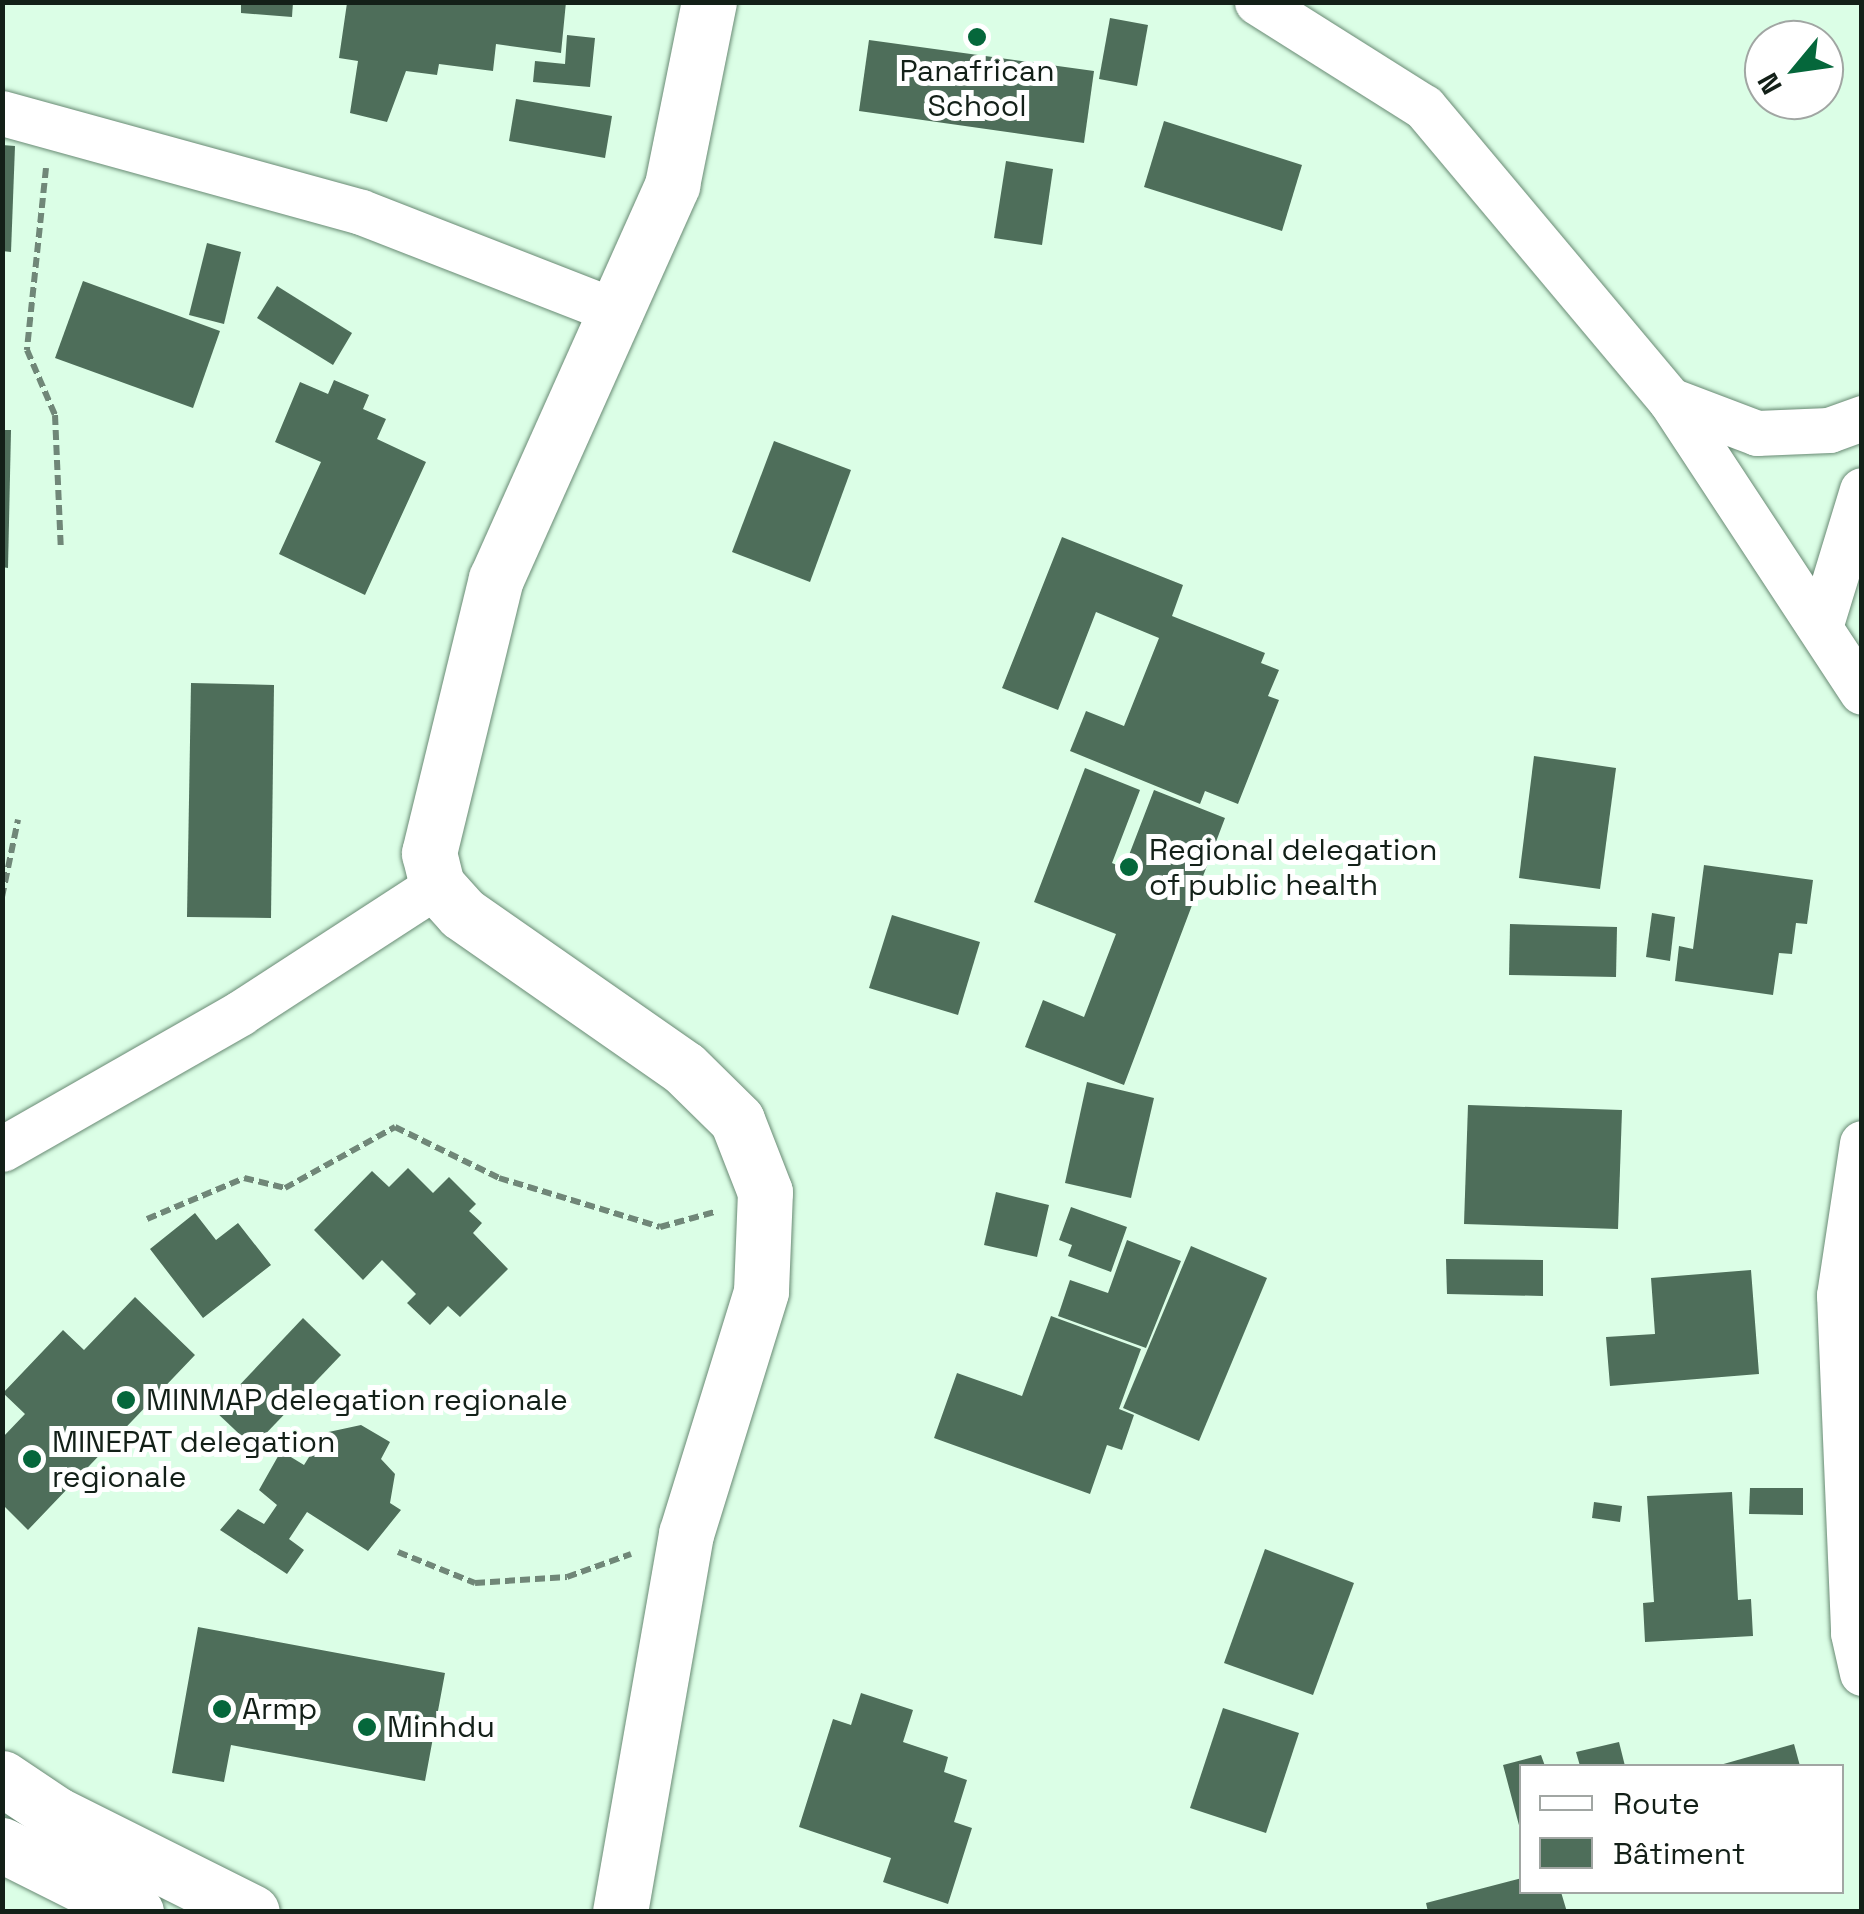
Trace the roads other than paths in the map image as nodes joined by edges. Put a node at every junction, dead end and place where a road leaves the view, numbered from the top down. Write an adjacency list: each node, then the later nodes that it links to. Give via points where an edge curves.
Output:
1 (709, 2): 4 (main road, via 672,184)
2 (1257, 2): 5 (street, via 1424,107)
3 (2, 114): 4 (street, via 51,122 362,212)
4 (620, 313): 10 (main road, via 496,579 429,853)
5 (1670, 400): 6 (street, via 1757,433 1829,430); 8 (street)
6 (1862, 418)
7 (1862, 490): 8 (street)
8 (1821, 624): 9 (street)
9 (1862, 692)
10 (437, 885): 12 (street, via 240,1013); 18 (main road, via 510,948 684,1068 736,1120 765,1192 761,1291 686,1534)
11 (1862, 1144): 13 (street, via 1840,1295 1854,1633)
12 (2, 1149)
13 (1862, 1672)
14 (2, 1778): 17 (main road, via 56,1814)
15 (2, 1846): 16 (main road)
16 (136, 1912)
17 (252, 1912)
18 (620, 1912)

